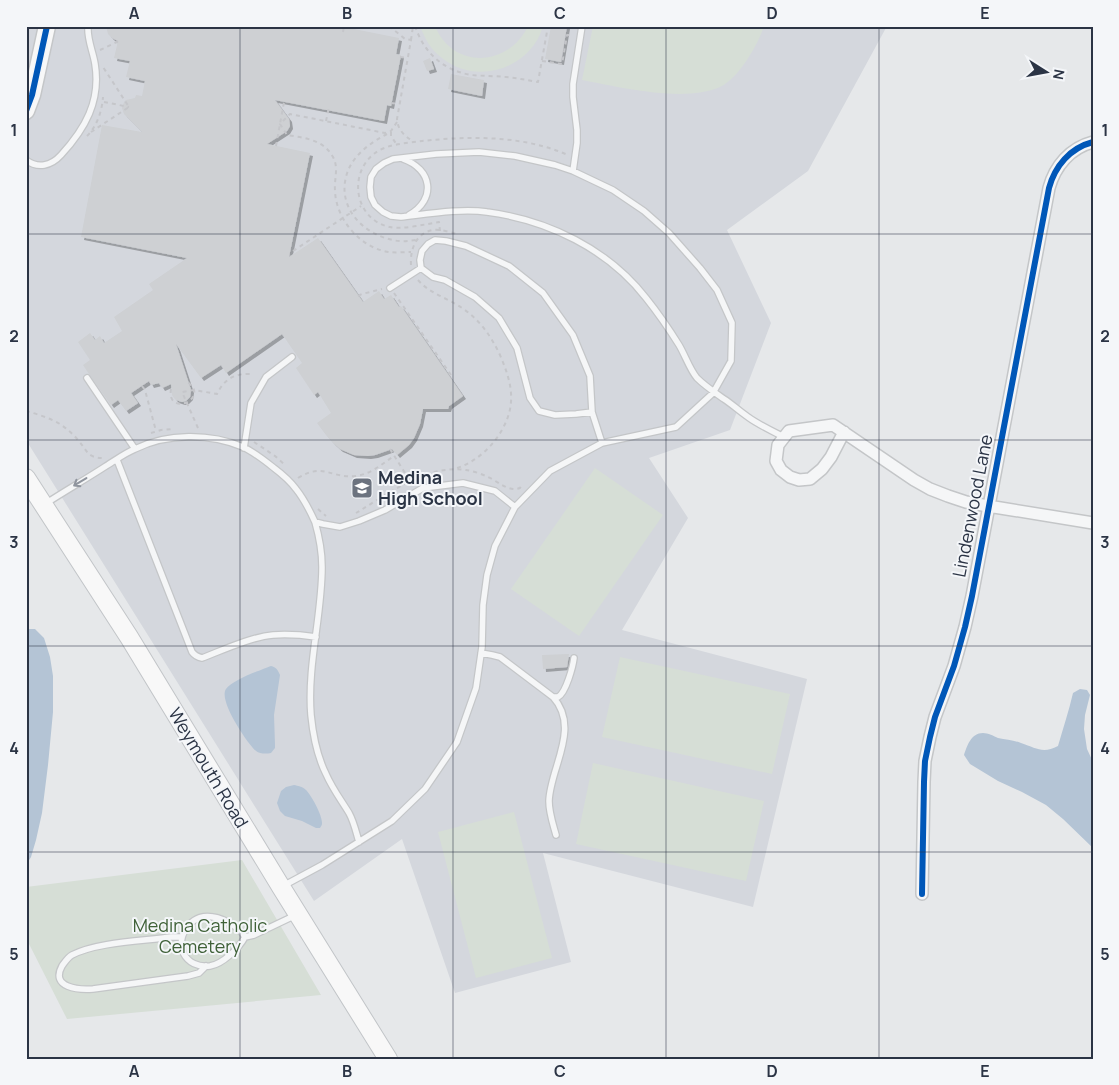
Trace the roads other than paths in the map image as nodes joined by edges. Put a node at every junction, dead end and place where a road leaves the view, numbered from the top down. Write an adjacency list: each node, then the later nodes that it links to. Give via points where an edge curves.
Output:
1 (47, 26): 4 (street)
2 (88, 26): 7 (lane, via 96,76 89,116 56,160 41,165)
3 (582, 26): 8 (lane, via 573,84 577,143)
4 (26, 111)
5 (1093, 142): 24 (street, Lindenwood Lane, via 1076,148 1066,157 1051,180)
6 (393, 159): 8 (lane, via 479,152 515,156); 9 (lane, via 376,169 370,187 371,197 383,212); 9 (lane, via 412,162 425,175 427,184 427,194 418,210)
7 (26, 160)
8 (573, 172): 14 (lane, via 612,190 644,211 669,233 717,290 732,323 731,360)
9 (401, 217): 14 (lane, via 487,212 518,218 571,237 602,256 644,296 664,321 696,376)
10 (421, 268): 11 (lane); 15 (lane, via 475,297 499,318 517,348 530,398 539,411 555,415); 15 (lane, via 422,251 428,244 435,240 446,241 466,246 509,266 543,293 572,335 590,376)
11 (390, 288)
12 (292, 357): 19 (lane, via 266,377 250,403)
13 (88, 378): 20 (lane)
14 (713, 393): 17 (lane, via 750,419); 18 (lane, via 676,427)
15 (592, 412): 18 (lane)
16 (844, 432): 17 (street, via 834,425 789,431); 17 (street, via 822,469 810,479 799,480 781,470 776,461 778,445); 24 (street, via 930,489)
17 (784, 437)
18 (602, 443): 25 (lane, via 550,471)
19 (244, 448): 20 (lane, via 224,441 186,437); 26 (lane, via 282,474 296,489)
20 (135, 449): 21 (lane)
21 (117, 460): 23 (lane, one-way to 23); 28 (lane, via 195,655 202,658 271,635)
22 (26, 478): 23 (main road, Weymouth Road)
23 (43, 505): 34 (main road, Weymouth Road, via 128,636)
24 (988, 506): 27 (street); 35 (street, Lindenwood Lane, via 965,627 925,761)
25 (515, 507): 26 (lane, via 496,491 463,483 423,488 385,510 340,527); 29 (lane, via 494,546 487,574)
26 (315, 522): 28 (lane, via 322,566)
27 (1093, 523)
28 (316, 637): 33 (lane, via 311,692 314,736 325,772 356,828)
29 (481, 653): 31 (lane, via 500,657); 33 (lane, via 476,688 457,742 425,789 392,821)
30 (574, 658): 31 (lane, via 568,680 560,695)
31 (554, 697): 32 (lane, via 560,704 564,722 562,752 549,800)
32 (556, 836)
33 (359, 842): 34 (lane)
34 (281, 887): 36 (main road, Weymouth Road)
35 (922, 894)
36 (298, 914): 38 (lane); 40 (main road, Weymouth Road)
37 (182, 937): 38 (lane, via 192,921 210,916 232,925); 39 (lane, via 185,957); 39 (lane, via 88,949 70,955 59,975 64,984 80,990 188,976 199,973)
38 (245, 937): 39 (lane, via 226,958)
39 (206, 966)
40 (388, 1059)

